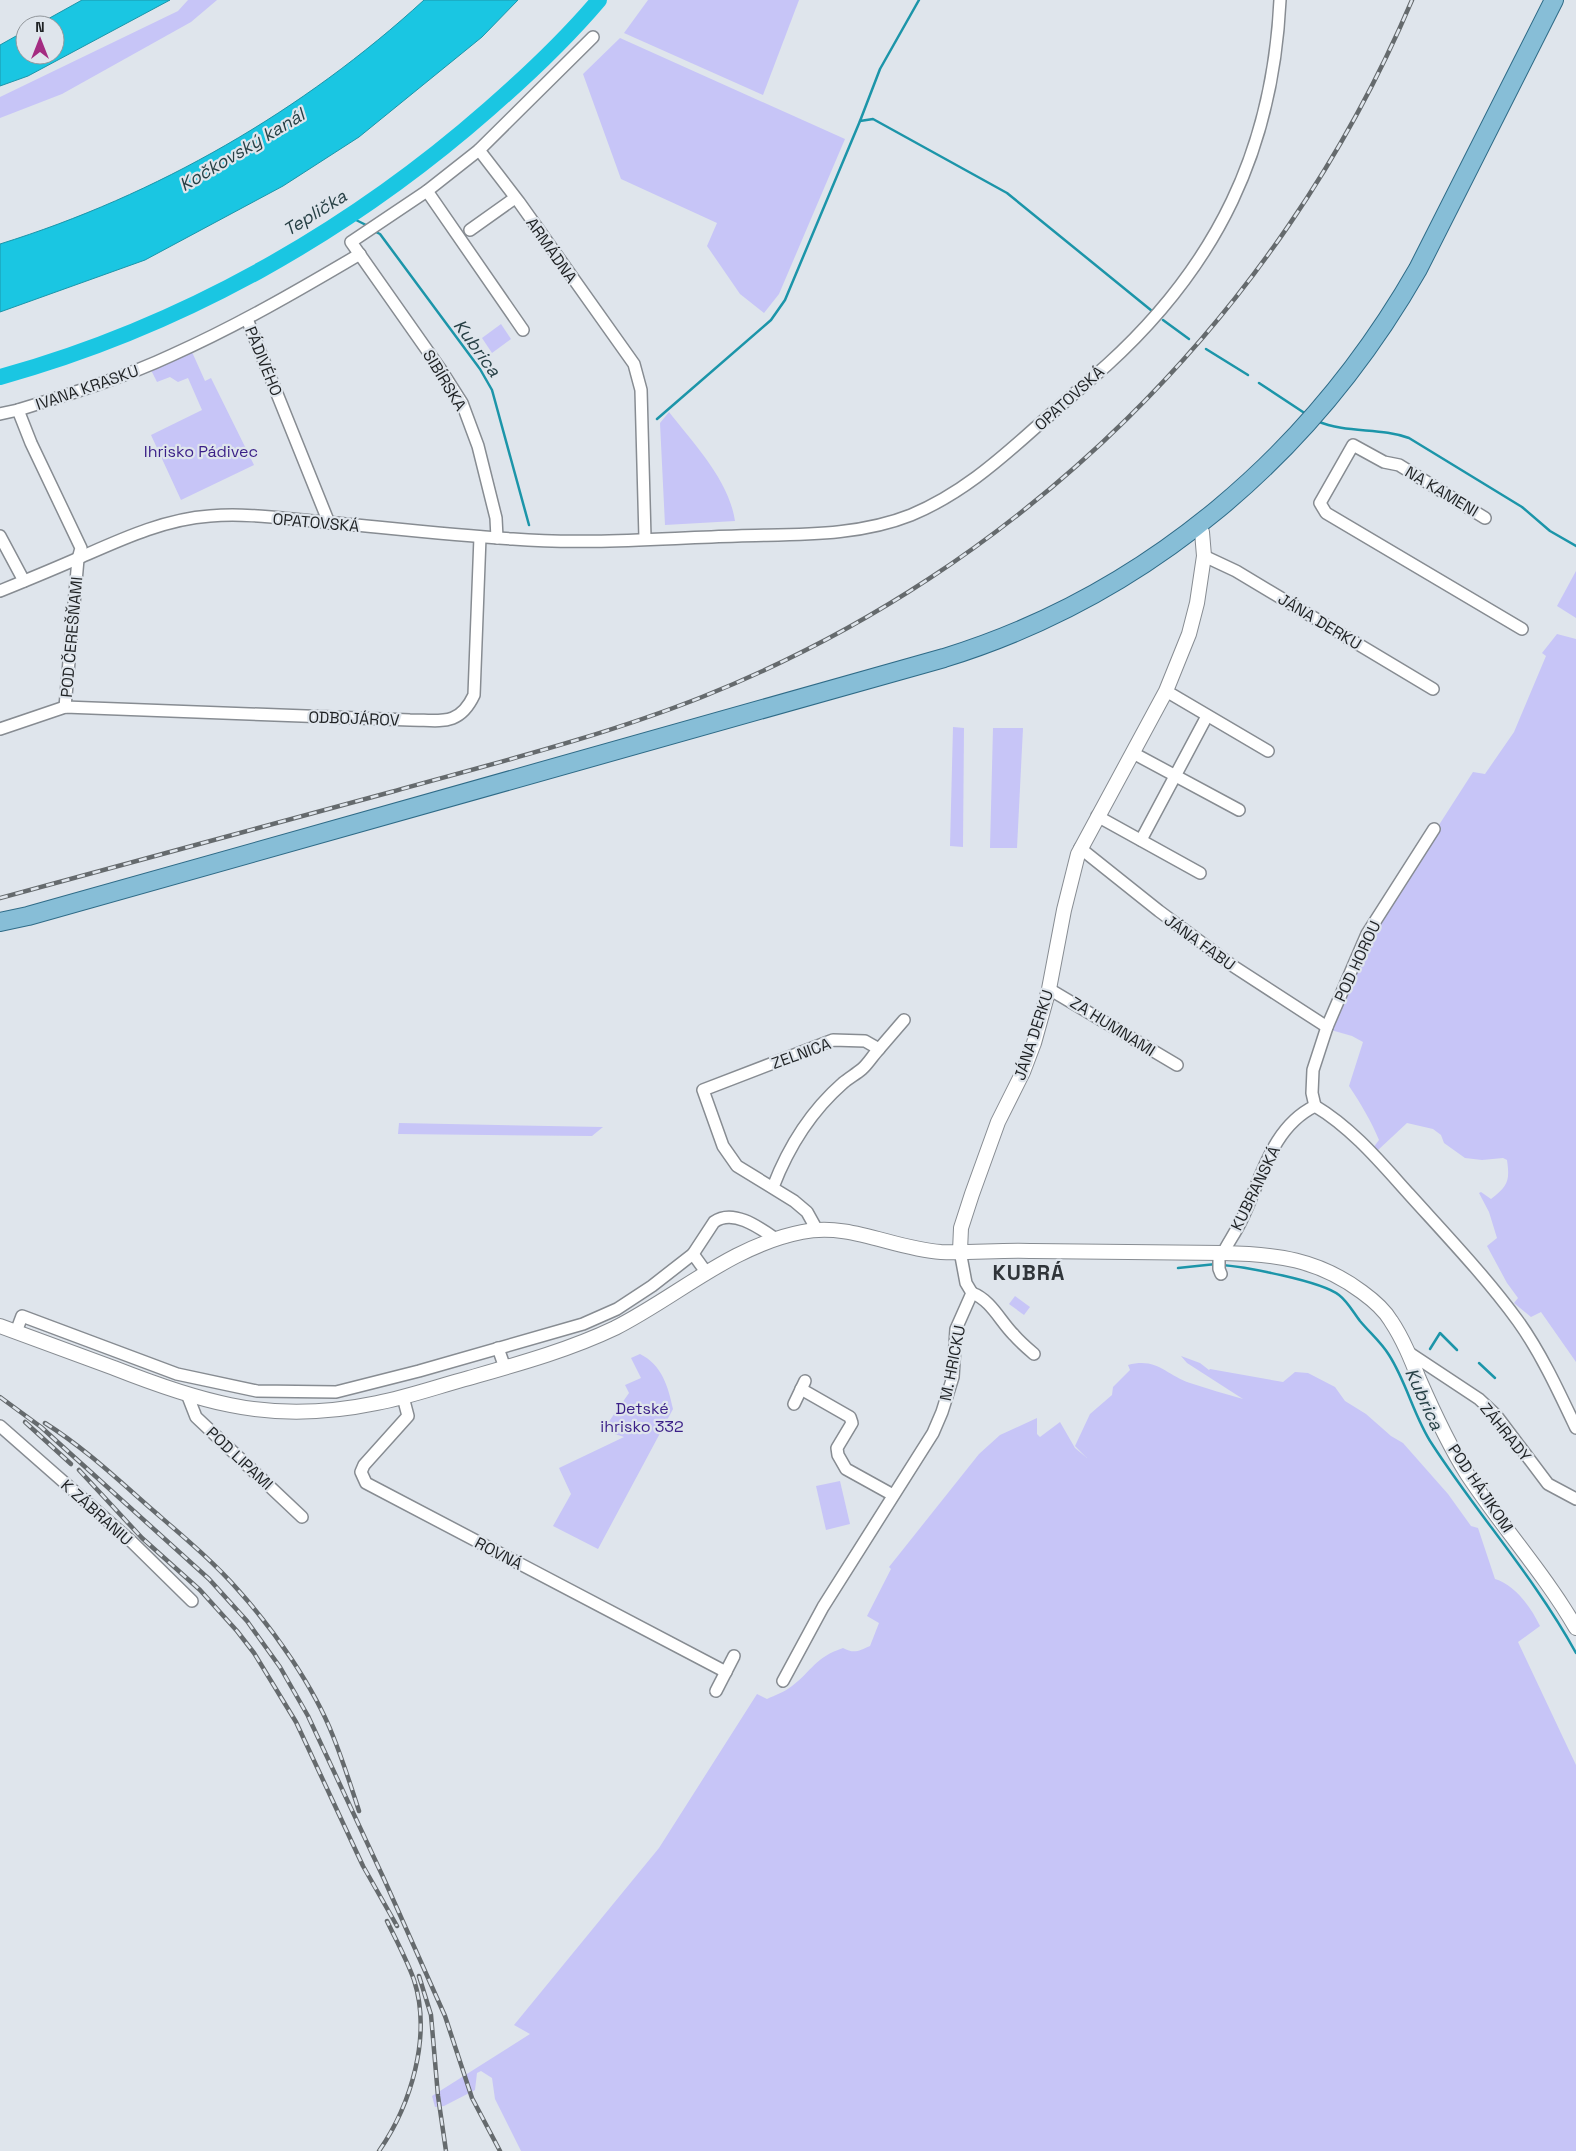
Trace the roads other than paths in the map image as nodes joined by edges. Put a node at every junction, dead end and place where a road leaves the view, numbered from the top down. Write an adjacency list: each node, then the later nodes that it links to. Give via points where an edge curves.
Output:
1 (1280, 0): 19 (street, OPATOVSKÁ, via 1275,64 1255,147 1224,219 1199,261 1164,308 1138,335 992,466 944,499 906,517 876,526 830,532)
2 (1554, 0): 15 (main road, via 1398,305 1344,382 1314,418 1261,472)
3 (593, 38): 4 (street)
4 (479, 150): 5 (street); 6 (street, ARMÁDNA)
5 (427, 191): 8 (street, SIBÍRSKA, via 351,242); 10 (street)
6 (515, 198): 7 (street); 19 (street, ARMÁDNA, via 634,364 641,390)
7 (470, 230)
8 (360, 254): 9 (street, PÁDIVÉHO); 18 (street, SIBÍRSKA, via 462,403 478,446 496,518)
9 (247, 319): 11 (street, IVANA KRASKU, via 171,356 97,385); 14 (street, PÁDIVÉHO)
10 (523, 330)
11 (18, 410): 12 (street); 21 (street, IVANA KRASKU, via 80,548)
12 (0, 414)
13 (1485, 518): 24 (street, NA KAMENI, via 1399,465 1384,462 1353,445 1321,498 1321,507 1326,513 1374,537)
14 (329, 523): 17 (street, OPATOVSKÁ); 21 (street, OPATOVSKÁ, via 243,516 182,520)
15 (1198, 526): 20 (street, JÁNA DERKU, via 1202,532); 39 (main road, via 1090,596 1021,630 963,652)
16 (0, 536): 22 (street)
17 (480, 537): 18 (street, OPATOVSKÁ); 27 (street, ODBOJÁROV, via 474,695 468,707 453,719)
18 (497, 538): 19 (street, OPATOVSKÁ)
19 (645, 538)
20 (1204, 556): 25 (street, JÁNA DERKU, via 1236,571); 26 (street, JÁNA DERKU, via 1198,604)
21 (78, 559): 22 (street, OPATOVSKÁ); 27 (street, POD ČEREŠŇAMI)
22 (24, 581): 23 (street, OPATOVSKÁ)
23 (0, 591)
24 (1522, 628)
25 (1434, 689)
26 (1166, 691): 28 (street); 31 (street, JÁNA DERKU)
27 (64, 707): 29 (street, POD ČEREŠŇAMI)
28 (1207, 716): 30 (street); 32 (street)
29 (0, 729)
30 (1268, 751)
31 (1133, 753): 32 (street); 34 (street, JÁNA DERKU)
32 (1175, 777): 33 (street); 36 (street)
33 (1239, 810)
34 (1097, 816): 36 (street); 37 (street, JÁNA DERKU)
35 (1434, 829): 44 (street, POD HOROU, via 1367,934)
36 (1142, 840): 38 (street)
37 (1080, 848): 42 (street, JÁNA DERKU, via 1070,880); 44 (street, JÁNA FABU, via 1233,966)
38 (1200, 873)
39 (28, 916): 40 (main road); 41 (main road)
40 (0, 922)
41 (0, 928)
42 (1049, 988): 46 (street, ZA HUMNAMI); 51 (street, JÁNA DERKU, via 1034,1043 998,1122 961,1228)
43 (904, 1020): 45 (street)
44 (1327, 1027): 47 (street, POD HOROU, via 1313,1070)
45 (879, 1048): 48 (street, via 825,1102 799,1134 784,1157); 48 (street, ZELNICA, via 865,1041 833,1040 704,1090 723,1146 737,1166)
46 (1177, 1064)
47 (1315, 1106): 53 (street, KUBRANSKÁ, via 1301,1113 1284,1130); 80 (street, via 1350,1133 1388,1170 1519,1322)
48 (773, 1187): 49 (street, ZELNICA, via 807,1212)
49 (817, 1230): 50 (street); 51 (street, via 840,1230 928,1250)
50 (776, 1239): 52 (street, via 747,1221 723,1217 714,1222); 54 (street)
51 (960, 1252): 53 (street); 56 (street, via 966,1284)
52 (693, 1254): 54 (street); 55 (street)
53 (1220, 1261): 64 (street, POD HÁJIKOM, via 1260,1254 1292,1258 1350,1282 1382,1308)
54 (706, 1272): 57 (street)
55 (652, 1286): 57 (street); 58 (street, via 617,1309)
56 (972, 1293): 65 (street, via 995,1310 1012,1334); 81 (street, M. HRICKU, via 956,1330 953,1377 942,1412 923,1450)
57 (661, 1300): 61 (street, via 622,1324)
58 (583, 1324): 61 (street); 63 (street)
59 (0, 1326): 60 (street)
60 (16, 1332): 62 (street, via 22,1316); 66 (street)
61 (588, 1339): 67 (street)
62 (96, 1344): 66 (street); 69 (street)
63 (498, 1348): 67 (street); 68 (street)
64 (1408, 1352): 82 (street, ZÁHRADY, via 1479,1399 1496,1415 1548,1484); 85 (street, POD HÁJIKOM, via 1444,1433 1467,1474 1536,1567)
65 (1034, 1354)
66 (90, 1360): 70 (street)
67 (505, 1368): 71 (street)
68 (419, 1371): 71 (street); 73 (street)
69 (177, 1374): 70 (street); 72 (street)
70 (172, 1390): 74 (street)
71 (424, 1390): 75 (street)
72 (257, 1391): 73 (street); 77 (street)
73 (336, 1392): 78 (street)
74 (187, 1394): 77 (street); 83 (street, POD LIPAMI, via 196,1417)
75 (403, 1397): 78 (street); 87 (street, ROVNÁ, via 408,1416 364,1465 361,1472 366,1483)
76 (794, 1404): 81 (street, via 803,1385 850,1417 852,1423 837,1448 838,1455 846,1469)
77 (256, 1409): 78 (street)
78 (338, 1409)
79 (0, 1426): 84 (street, K ZÁBRANIU, via 132,1542)
80 (1576, 1428)
81 (893, 1495): 88 (street, M. HRICKU)
82 (1576, 1499)
83 (302, 1517)
84 (192, 1601)
85 (1576, 1628)
86 (734, 1656): 87 (street)
87 (726, 1672): 89 (street)
88 (782, 1680)
89 (716, 1691)

